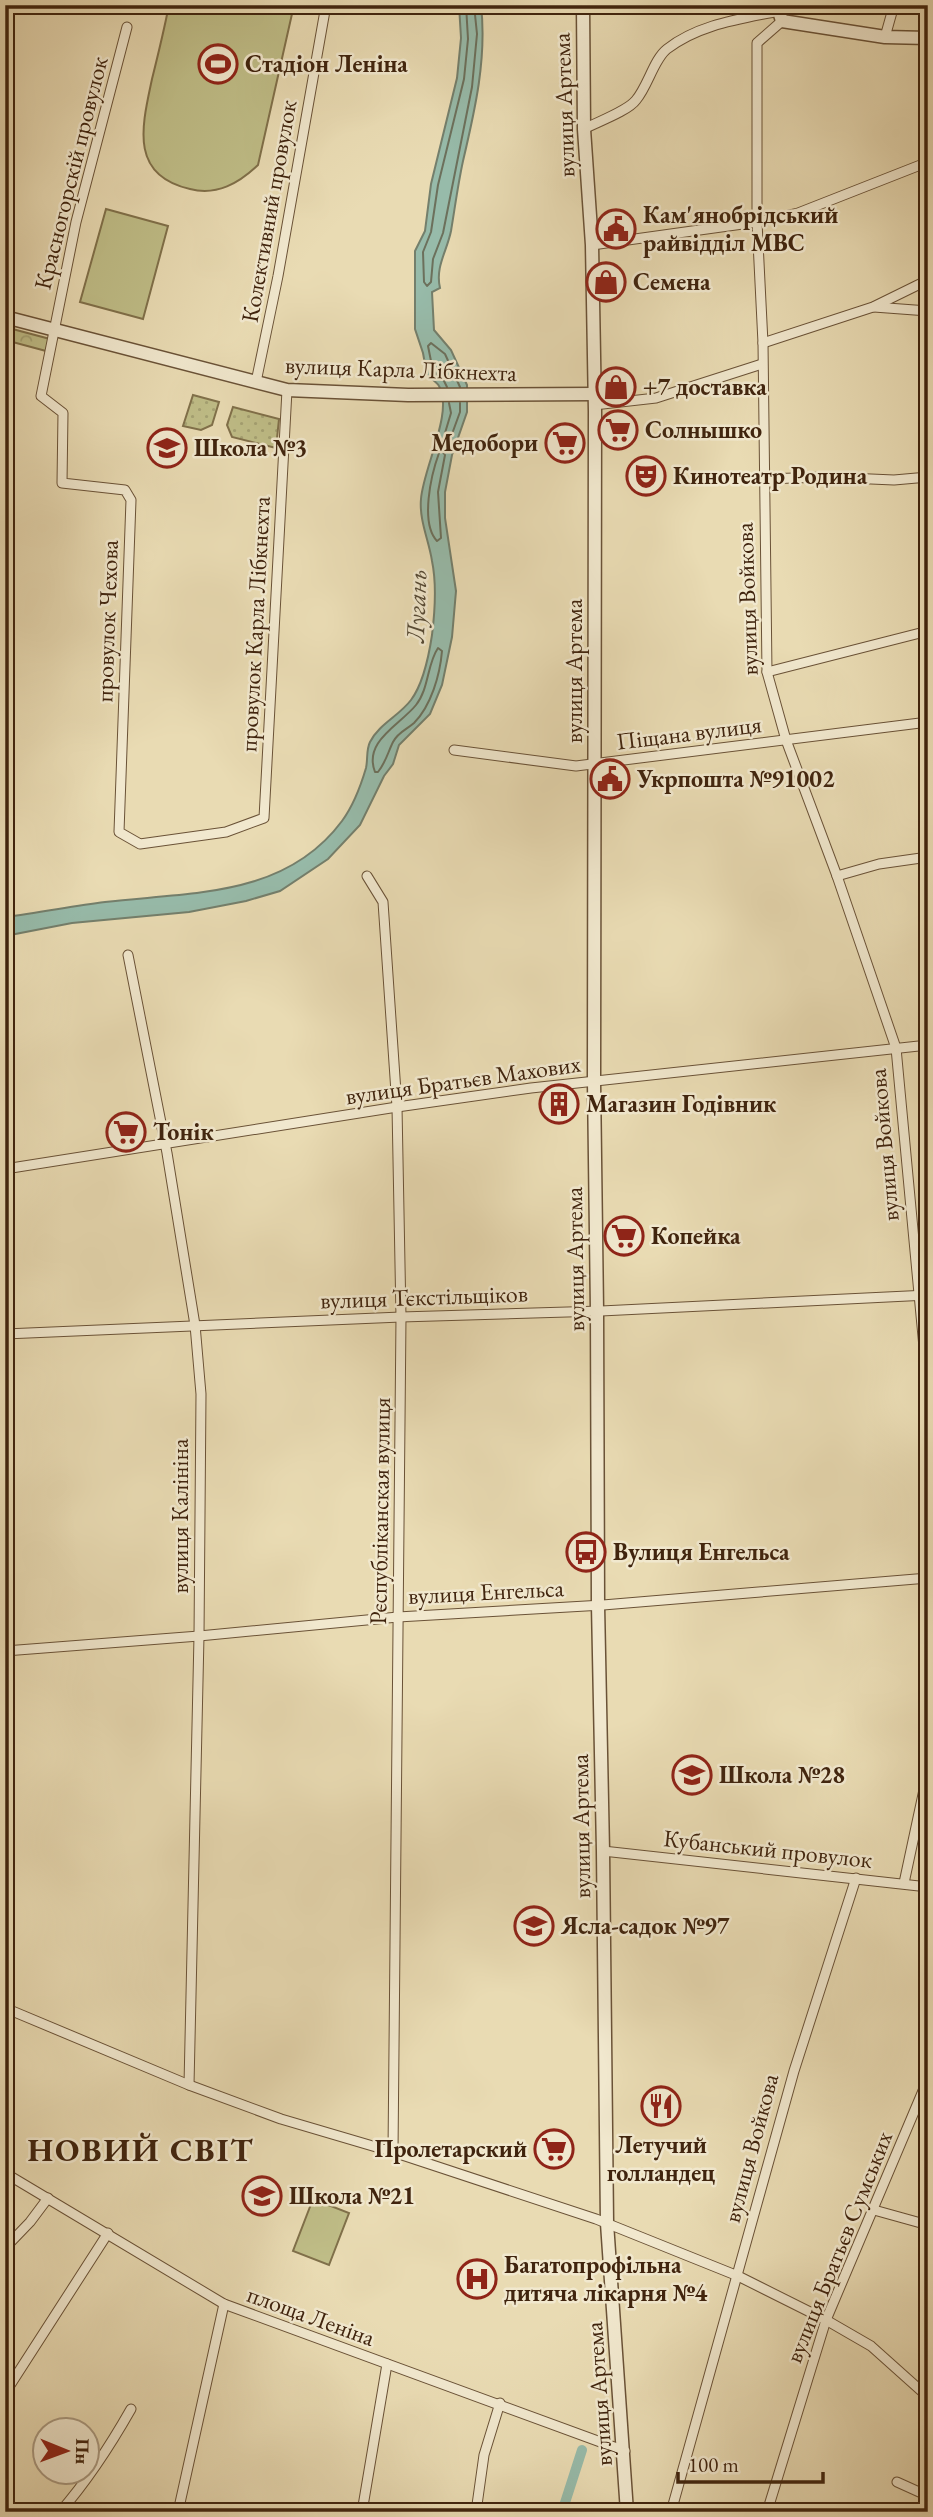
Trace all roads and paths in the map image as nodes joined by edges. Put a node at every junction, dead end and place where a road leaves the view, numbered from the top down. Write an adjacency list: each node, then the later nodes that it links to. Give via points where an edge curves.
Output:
1 (326, 5): 19 (street, Колективний провулок)
2 (583, 5): 8 (street, вулиця Артема)
3 (894, 5): 6 (street)
4 (780, 12): 6 (street); 8 (street, via 715,24 667,49 635,103); 10 (street, вулиця Войкова, via 757,43)
5 (127, 27): 16 (street, Красногорскій провулок, via 76,222)
6 (885, 37): 7 (street)
7 (928, 38)
8 (584, 129): 11 (street, вулиця Артема)
9 (928, 162): 10 (street, via 798,213)
10 (758, 222): 11 (street); 17 (street, вулиця Войкова)
11 (592, 245): 21 (street, вулиця Артема)
12 (928, 280): 13 (street)
13 (873, 307): 14 (street); 17 (street)
14 (928, 311)
15 (5, 317): 16 (street, вулиця Карла Лібкнехта)
16 (54, 329): 19 (street, вулиця Карла Лібкнехта); 30 (street, провулок Чехова, via 41,396 63,413 62,483 125,490 131,500 119,832 140,844 226,832)
17 (763, 343): 18 (street, вулиця Войкова)
18 (762, 364): 21 (street, via 656,398); 23 (street, вулиця Войкова)
19 (256, 382): 20 (street, вулиця Карла Лібкнехта)
20 (287, 390): 21 (street, вулиця Карла Лібкнехта, via 528,394); 30 (street, провулок Карла Лібкнехта)
21 (594, 400): 29 (street, вулиця Артема)
22 (928, 477): 23 (street)
23 (764, 479): 25 (street, вулиця Войкова)
24 (928, 631): 25 (street)
25 (767, 672): 27 (street, вулиця Войкова)
26 (928, 722): 27 (street, Піщана вулиця)
27 (786, 740): 29 (street, Піщана вулиця); 33 (street, вулиця Войкова)
28 (454, 750): 29 (street, Піщана вулиця, via 576,766)
29 (596, 763): 37 (street, вулиця Артема)
30 (264, 818)
31 (928, 857): 33 (street)
32 (367, 876): 38 (street, Рєспубліканская вулиця, via 383,902)
33 (837, 876): 36 (street, вулиця Войкова)
34 (128, 955): 39 (street, вулиця Калініна)
35 (928, 1045): 36 (street, вулиця Братьєв Махових)
36 (896, 1048): 37 (street, вулиця Братьєв Махових); 41 (street, вулиця Войкова)
37 (594, 1082): 38 (street, вулиця Братьєв Махових); 42 (street, вулиця Артема)
38 (397, 1107): 39 (street, вулиця Братьєв Махових); 43 (street, Рєспубліканская вулиця)
39 (166, 1144): 40 (street, вулиця Братьєв Махових); 44 (street, вулиця Калініна)
40 (5, 1169)
41 (924, 1295): 42 (street, вулиця Тєкстільщіков); 46 (street, вулиця Войкова)
42 (597, 1311): 43 (street, вулиця Тєкстільщіков); 48 (street, вулиця Артема)
43 (401, 1317): 44 (street, вулиця Тєкстільщіков); 49 (street, Рєспубліканская вулиця)
44 (195, 1325): 45 (street, вулиця Тєкстільщіков); 50 (street, вулиця Калініна, via 201,1394)
45 (5, 1334)
46 (928, 1390)
47 (928, 1578): 48 (street, вулиця Енгельса)
48 (598, 1605): 49 (street, вулиця Енгельса); 53 (street, вулиця Артема)
49 (398, 1616): 50 (street, вулиця Енгельса); 61 (street, Рєспубліканская вулиця)
50 (199, 1636): 51 (street, вулиця Енгельса); 59 (street, вулиця Калініна)
51 (5, 1651)
52 (928, 1771): 55 (street)
53 (603, 1851): 54 (street, Кубанський провулок); 65 (street, вулиця Артема)
54 (856, 1878): 55 (street, Кубанський провулок); 69 (street, вулиця Войкова, via 794,2071)
55 (904, 1883): 56 (street, Кубанський провулок)
56 (928, 1887)
57 (5, 2008): 59 (street)
58 (928, 2079): 60 (street, вулиця Братьєв Сумських)
59 (189, 2085): 61 (street, via 281,2119)
60 (925, 2093): 64 (street, вулиця Братьєв Сумських)
61 (393, 2152): 65 (street)
62 (5, 2174): 63 (street, площа Леніна)
63 (48, 2198): 67 (street, площа Леніна); 68 (street)
64 (874, 2210): 66 (street); 71 (street, вулиця Братьєв Сумських)
65 (607, 2223): 69 (street); 77 (street, вулиця Артема)
66 (928, 2225)
67 (108, 2233): 70 (street, площа Леніна); 73 (street)
68 (5, 2248)
69 (738, 2276): 71 (street); 85 (street, вулиця Войкова)
70 (224, 2304): 72 (street, площа Леніна); 81 (street)
71 (826, 2320): 74 (street, via 871,2346); 86 (street, вулиця Братьєв Сумських)
72 (387, 2364): 75 (street, площа Леніна); 82 (street)
73 (5, 2393)
74 (928, 2397)
75 (500, 2403): 77 (street, площа Леніна); 83 (street, via 484,2455)
76 (131, 2409): 80 (street, via 105,2455)
77 (625, 2451): 84 (street, вулиця Артема)
78 (897, 2482): 79 (street)
79 (928, 2496)
80 (60, 2512)
81 (178, 2512)
82 (362, 2512)
83 (476, 2512)
84 (627, 2512)
85 (671, 2512)
86 (767, 2512)

